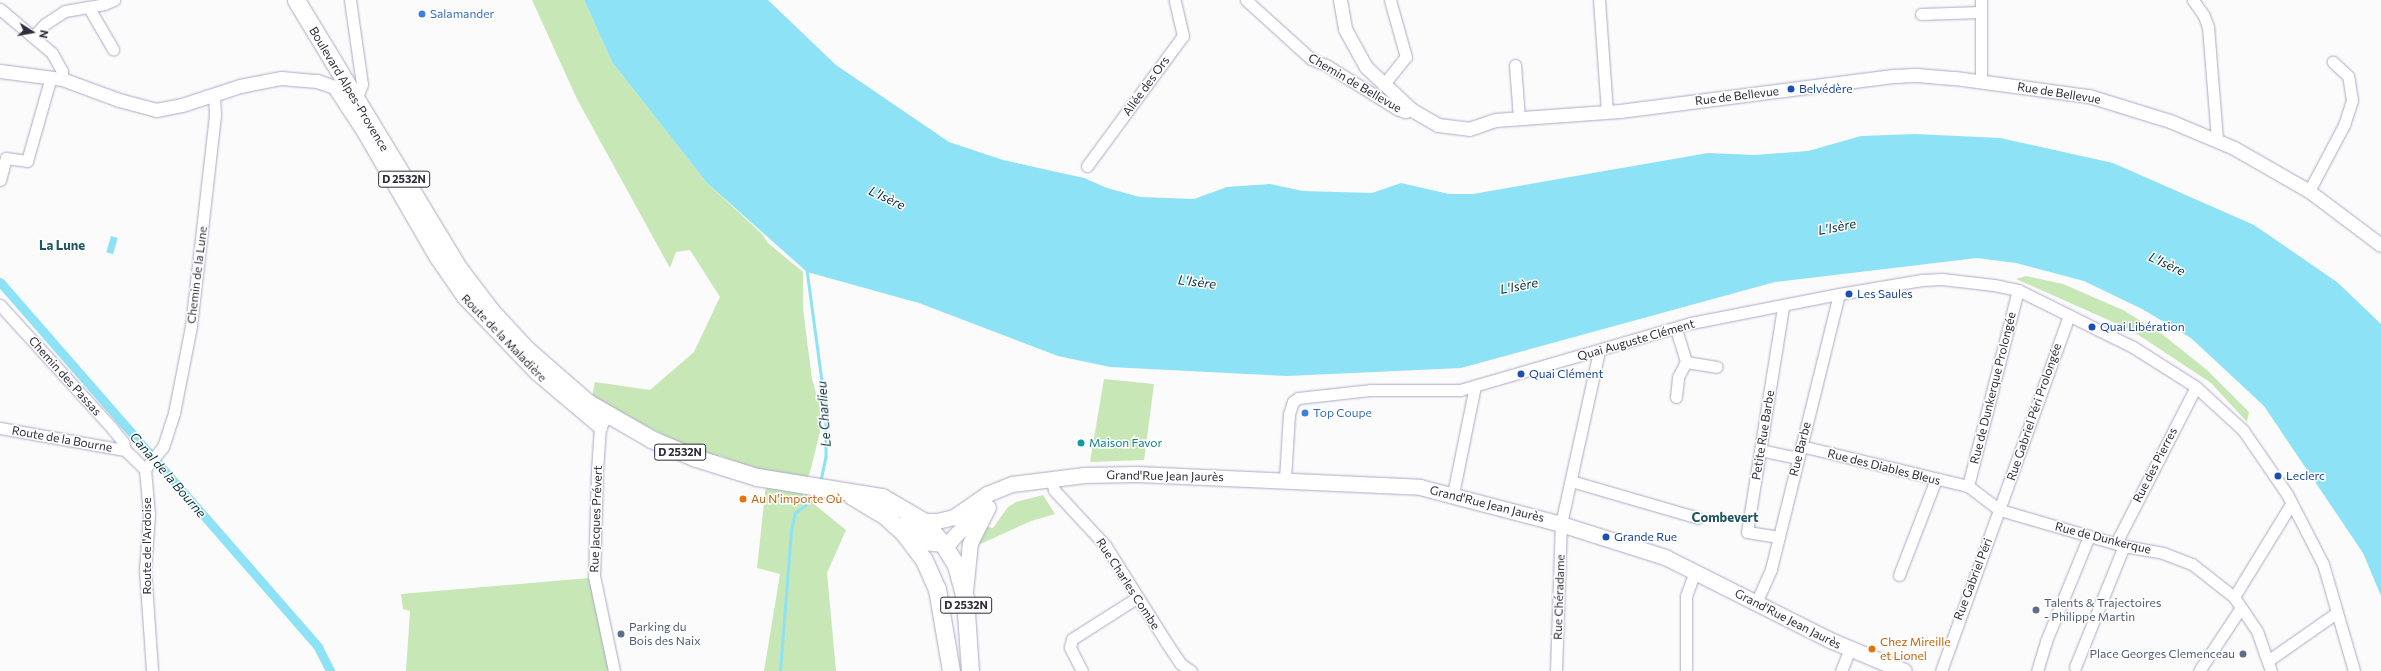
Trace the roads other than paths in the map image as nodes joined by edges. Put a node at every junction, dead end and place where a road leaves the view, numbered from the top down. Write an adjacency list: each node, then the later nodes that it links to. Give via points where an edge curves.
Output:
1 (114, 0): 11 (street)
2 (296, 0): 24 (main road, Boulevard Alpes-Provence / D 2532N)
3 (350, 0): 24 (street, via 362,84 359,92)
4 (1175, 0): 29 (street, Allée des Ors, via 1183,36)
5 (1246, 0): 25 (street, Chemin de Bellevue, via 1310,59 1326,65 1397,109 1405,112)
6 (1340, 0): 22 (street, Rue de Bellevue, via 1350,42 1366,67)
7 (1390, 0): 22 (street, via 1406,57)
8 (1599, 0): 26 (street)
9 (1981, 0): 13 (street)
10 (2193, 0): 28 (street, via 2208,27)
11 (89, 8): 15 (street, via 65,11 45,24); 16 (street)
12 (0, 9): 15 (street)
13 (1981, 12): 14 (street); 21 (street)
14 (1921, 14)
15 (33, 37): 20 (street, via 52,53 62,71)
16 (113, 49)
17 (2333, 62): 31 (street, via 2348,76 2352,100 2344,125)
18 (1515, 65): 27 (street)
19 (0, 71): 20 (street, Route de la Maladière)
20 (56, 78): 23 (street, Route de la Maladière, via 156,110 182,106); 30 (street, via 26,161 6,158)
21 (1981, 81): 26 (street, Rue de Bellevue, via 1910,75); 28 (street, Rue de Bellevue, via 2101,99 2170,121)
22 (1383, 85): 25 (street, Rue de Bellevue)
23 (214, 95): 45 (street, Route de la Maladière, via 240,86 280,78 317,81 334,87 364,133 435,256 464,298 536,374); 51 (street, Chemin de la Lune, via 215,114 191,326 174,413 161,452)
24 (353, 96): 45 (main road, Boulevard Alpes-Provence / D 2532N, via 443,244 477,293 544,367)
25 (1412, 110): 27 (street, Rue de Bellevue, via 1438,126 1460,129 1478,127 1495,120)
26 (1607, 112): 27 (street, Rue de Bellevue)
27 (1519, 118)
28 (2217, 140): 31 (street, Rue de Bellevue)
29 (1087, 166)
30 (0, 180)
31 (2309, 191): 32 (street, Rue de Bellevue)
32 (2381, 245)
33 (2018, 290): 34 (street, Quai Auguste Clément, via 1942,279); 37 (street, Quai Auguste Clément); 56 (street, Rue de Dunkerque Prolongée)
34 (1838, 294): 36 (street, Quai Auguste Clément); 47 (street, Rue Barbe)
35 (0, 305): 48 (street, Chemin des Passas, via 111,427 123,442)
36 (1783, 306): 38 (street, Quai Auguste Clément, via 1691,323); 49 (street, Petite Rue Barbe)
37 (2068, 315): 43 (street, Quai Auguste Clément, via 2133,347); 61 (street, Rue Gabriel Péri Prolongée, via 2026,427)
38 (1676, 329): 39 (street, Quai Auguste Clément); 40 (street)
39 (1599, 351): 42 (street, Quai Auguste Clément); 55 (street, Rue Chéradame)
40 (1686, 362): 41 (street); 44 (street, via 1678,376)
41 (1717, 367)
42 (1475, 386): 52 (street, Quai Auguste Clément, via 1460,390 1370,390 1298,398 1293,402 1289,414); 58 (street)
43 (2196, 387): 60 (street, Quai Auguste Clément, via 2243,430 2274,474); 69 (street, Rue des Pierres)
44 (1676, 397)
45 (604, 421): 57 (main road, Boulevard Alpes-Provence / D 2532N, via 696,458 783,482); 82 (street, Rue Jacques Prévert, via 594,576)
46 (0, 428): 48 (street, Route de la Bourne)
47 (1801, 446): 50 (street, Rue Barbe); 53 (street, Rue des Diables Bleus)
48 (125, 450): 51 (street, Chemin des Passas)
49 (1760, 450): 50 (street); 67 (street, Petite Rue Barbe, via 1747,532)
50 (1798, 458): 67 (street, Rue Barbe)
51 (145, 469): 81 (street, Route de l'Ardoise, via 149,515 145,570)
52 (1285, 479): 54 (main road, Grand'Rue Jean Jaurès, via 1137,474); 58 (main road, Grand'Rue Jean Jaurès, via 1420,487)
53 (1936, 479): 56 (street, Rue des Diables Bleus); 71 (street)
54 (1045, 480): 59 (main road, via 1004,495); 64 (main road, via 1012,484 987,494 947,520); 72 (street, Rue Charles Combe, via 1105,545)
55 (1571, 481): 63 (street); 65 (street, Rue Chéradame)
56 (1968, 486): 61 (street, Rue de Dunkerque)
57 (828, 489): 62 (main road, D 2532N, via 864,502); 64 (main road, D 2532N, via 882,497)
58 (1452, 494): 65 (main road, Grand'Rue Jean Jaurès)
59 (990, 504): 68 (main road, via 973,516 950,541); 73 (main road, via 970,543)
60 (2291, 504): 74 (street); 77 (street, Quai Auguste Clément, via 2323,564)
61 (2000, 510): 66 (street, Rue de Dunkerque); 91 (street, Rue Gabriel Péri)
62 (884, 515): 68 (main road, D 2532N, via 902,522 924,542); 83 (main road, D 2532N, via 915,547 930,572 942,608)
63 (1698, 518)
64 (923, 521): 68 (main road, D 2532N)
65 (1561, 524): 70 (main road, Grand'Rue Jean Jaurès, via 1635,545); 87 (street, Rue Chéradame)
66 (2089, 536): 69 (street, Rue de Dunkerque); 92 (street, via 2046,641)
67 (1779, 538): 75 (street, Rue Barbe, via 1771,569)
68 (943, 544): 73 (main road, D 2532N, via 956,565)
69 (2120, 544): 74 (street, Rue de Dunkerque, via 2163,553 2192,564); 80 (street, Rue des Pierres)
70 (1695, 571): 75 (main road, Grand'Rue Jean Jaurès); 88 (street, via 1686,596)
71 (1899, 575)
72 (1138, 597): 85 (street, via 1072,639 1070,647); 86 (street, Rue Charles Combe, via 1181,664)
73 (965, 598): 84 (main road, D 2532N)
74 (2234, 598): 76 (street)
75 (1756, 603): 78 (main road, Grand'Rue Jean Jaurès)
76 (2240, 609): 79 (street, via 2257,631); 93 (street)
77 (2336, 613): 79 (street); 95 (street, Quai Auguste Clément)
78 (1850, 650): 89 (street); 90 (main road, Grand'Rue Jean Jaurès)
79 (2269, 660): 94 (street)
80 (2075, 667)
81 (152, 671)
82 (614, 671)
83 (951, 671)
84 (970, 671)
85 (1082, 671)
86 (1191, 671)
87 (1556, 671)
88 (1686, 671)
89 (1841, 671)
90 (1904, 671)
91 (1941, 671)
92 (2037, 671)
93 (2199, 671)
94 (2272, 671)
95 (2354, 671)

